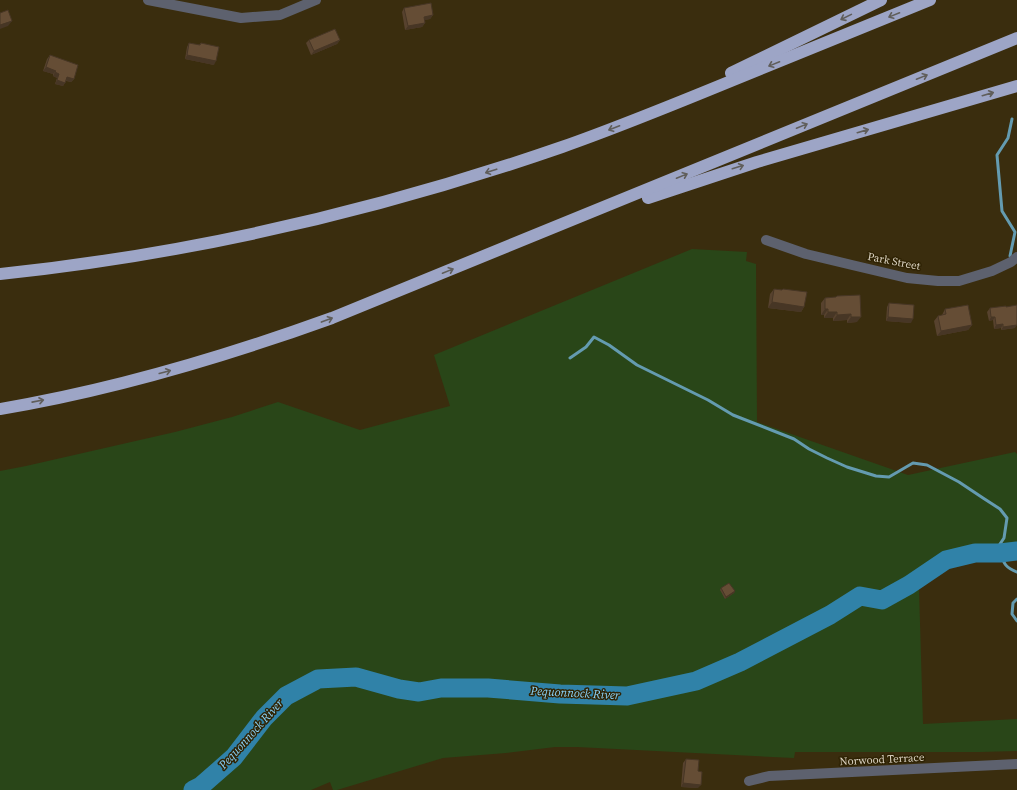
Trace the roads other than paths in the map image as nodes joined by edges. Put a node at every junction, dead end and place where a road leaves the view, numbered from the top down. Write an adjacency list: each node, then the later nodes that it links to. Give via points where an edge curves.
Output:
1 (148, 0): 2 (street, via 241,18 280,15)
2 (316, 0)
3 (881, 0): 7 (highway, one-way to 7)
4 (930, 0): 7 (highway, one-way to 7)
5 (1017, 38): 8 (highway, one-way to 5)
6 (1017, 86): 8 (highway, one-way to 6, via 757,162)
7 (635, 120): 11 (highway, one-way to 11, via 492,171 344,213 185,247)
8 (542, 233): 12 (highway, one-way to 8, via 121,383 252,346 332,318)
9 (766, 240): 10 (street, Park Street, via 806,254 852,265 907,278 938,281 959,281 992,271)
10 (1014, 260)
11 (0, 274)
12 (0, 408)
13 (1017, 764): 14 (street, Norwood Terrace, via 769,776)
14 (749, 781)

